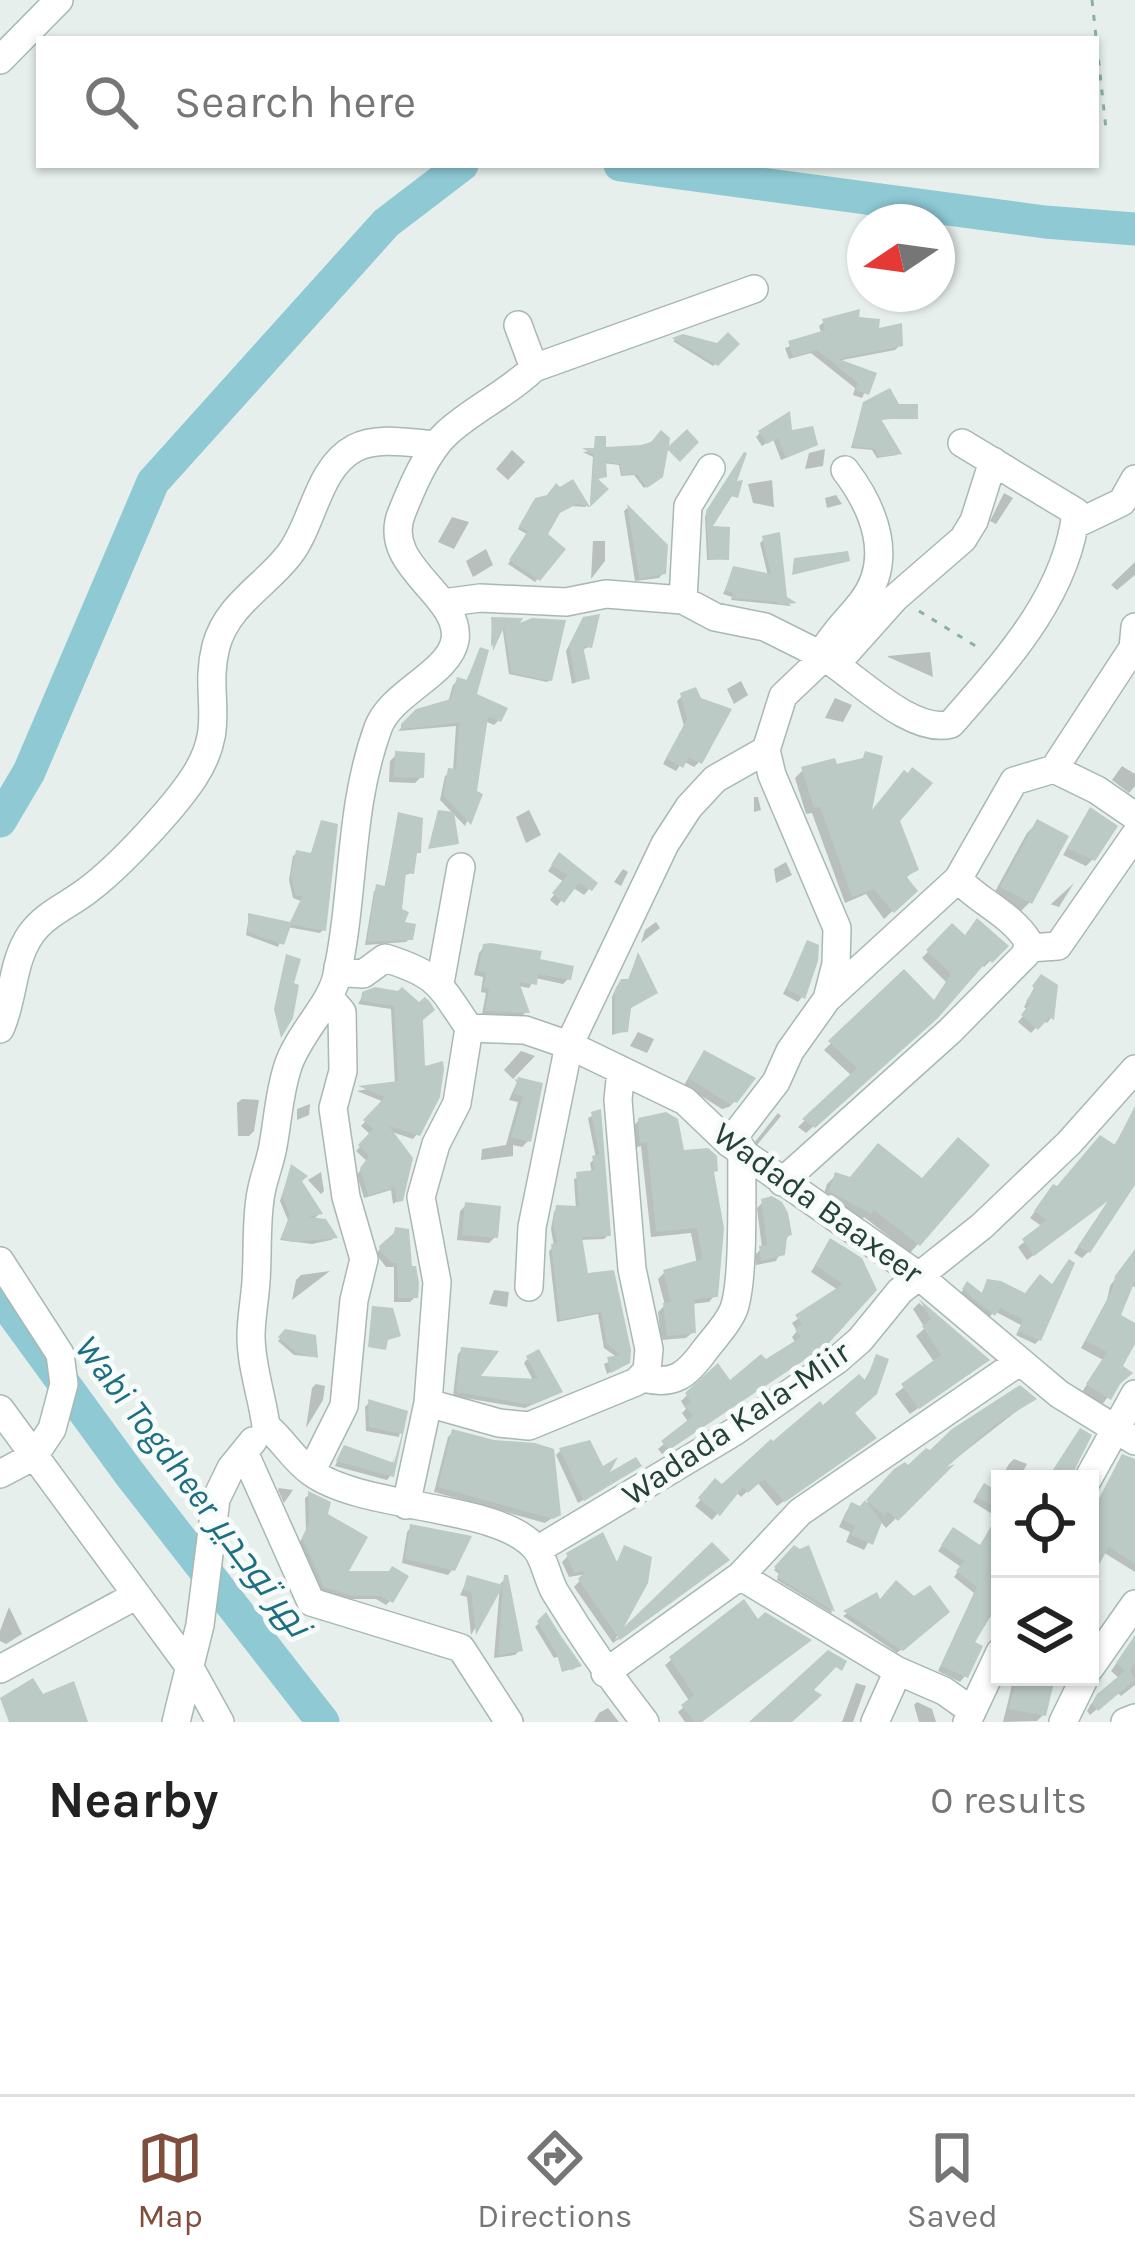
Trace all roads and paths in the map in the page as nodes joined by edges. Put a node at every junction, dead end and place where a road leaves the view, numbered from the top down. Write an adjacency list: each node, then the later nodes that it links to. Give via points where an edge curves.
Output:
1 (58, 0): 4 (street)
2 (1092, 0): 3 (path)
3 (1096, 36)
4 (0, 60)
5 (1099, 64): 6 (path)
6 (1106, 129)
7 (754, 289): 9 (street)
8 (518, 325): 9 (street)
9 (534, 368): 11 (street)
10 (962, 442): 12 (street)
11 (436, 445): 19 (street, via 398,530 405,557); 35 (street, via 367,443 343,456 290,554 243,600 218,641 216,724 193,779 89,890 31,934)
12 (993, 461): 16 (street, via 1076,512); 17 (street, via 963,538)
13 (711, 468): 18 (street, via 688,506)
14 (845, 470): 21 (street, via 868,503 879,559)
15 (1135, 479): 16 (street, via 1122,502)
16 (1074, 525): 22 (street, via 1051,595)
17 (895, 598): 21 (street); 22 (path)
18 (683, 600): 19 (street, via 606,594); 21 (street, via 715,617 765,627)
19 (442, 603): 30 (street, via 454,644 376,731 354,824)
20 (1135, 627): 24 (street, via 1133,648)
21 (827, 659): 22 (street, via 912,719 939,728); 23 (street, via 783,695)
22 (1003, 664)
23 (766, 750): 33 (street, via 837,928); 36 (street, via 715,779 664,844)
24 (1054, 769): 25 (street); 28 (street, via 1015,781)
25 (1135, 816)
26 (1135, 835): 29 (street, via 1058,946)
27 (461, 867): 31 (street)
28 (958, 879): 29 (street, via 997,907); 33 (street)
29 (1029, 948): 40 (street)
30 (338, 967): 31 (street, via 363,974 385,958); 32 (street)
31 (440, 983): 34 (street)
32 (329, 997): 49 (street, via 290,1060 260,1198 251,1338); 54 (street, via 342,1012 343,1072 333,1108 364,1259 344,1406)
33 (827, 999): 39 (street)
34 (470, 1028): 36 (street, Wadada Baaxeer, via 525,1030); 47 (street, via 457,1103 422,1197 437,1282)
35 (0, 1029)
36 (569, 1045): 38 (street, Wadada Baaxeer); 43 (street, via 532,1227)
37 (1135, 1069): 42 (street, Wadada Kala-Miir, via 1069,1143)
38 (621, 1070): 39 (street, Wadada Baaxeer, via 685,1102); 45 (street, via 632,1269 649,1349)
39 (736, 1146): 40 (street, Wadada Baaxeer); 45 (street, via 733,1313 677,1379)
40 (782, 1182): 42 (street, Wadada Baaxeer)
41 (0, 1261): 52 (street, via 60,1354 64,1384 52,1429)
42 (919, 1276): 44 (street, Wadada Baaxeer); 57 (street, Wadada Kala-Miir, via 837,1360)
43 (529, 1286)
44 (1019, 1362): 50 (street, Wadada Baaxeer); 58 (street, via 800,1512)
45 (643, 1378): 47 (street, via 529,1426)
46 (1135, 1394): 50 (street)
47 (428, 1403): 56 (street)
48 (0, 1409): 52 (street)
49 (266, 1426): 51 (street); 54 (street)
50 (1125, 1435): 53 (street)
51 (244, 1452): 62 (street, via 216,1499); 72 (street, via 311,1602 460,1648)
52 (34, 1456): 55 (street); 59 (street)
53 (1096, 1470)
54 (311, 1472): 56 (street)
55 (0, 1474)
56 (406, 1504): 57 (street, via 476,1519)
57 (537, 1550): 66 (street)
58 (740, 1576): 64 (street); 66 (street)
59 (135, 1596): 62 (street); 63 (street)
60 (1135, 1604): 61 (street)
61 (1099, 1655)
62 (189, 1666): 70 (street); 71 (street)
63 (0, 1669)
64 (898, 1671): 68 (street, via 944,1691); 74 (street)
65 (991, 1671): 68 (street)
66 (605, 1673): 73 (street)
67 (1081, 1686): 75 (street)
68 (969, 1716)
69 (1135, 1718): 76 (street)
70 (176, 1722)
71 (220, 1722)
72 (509, 1722)
73 (645, 1722)
74 (875, 1722)
75 (1063, 1722)
76 (1125, 1722)

